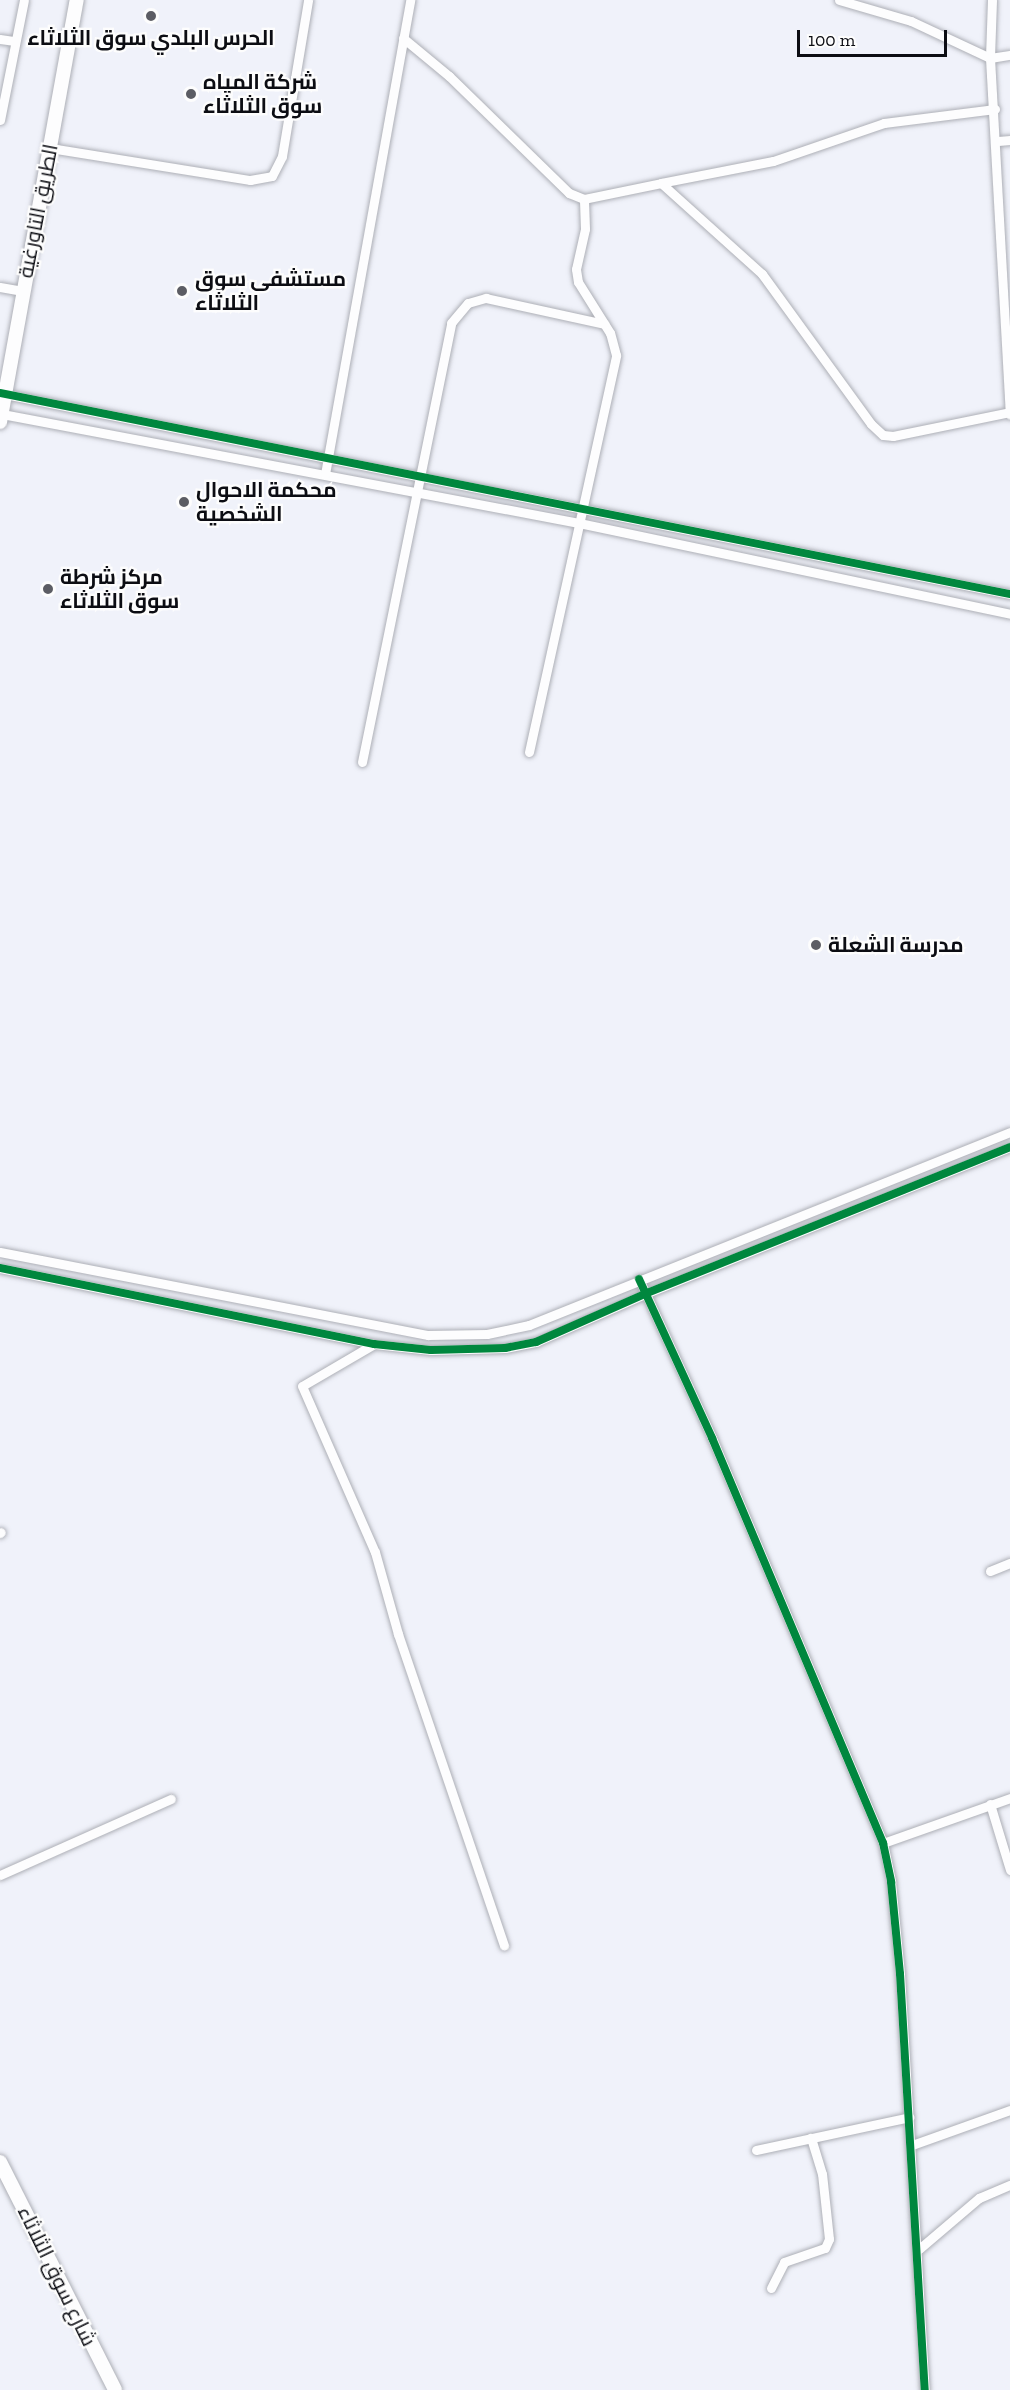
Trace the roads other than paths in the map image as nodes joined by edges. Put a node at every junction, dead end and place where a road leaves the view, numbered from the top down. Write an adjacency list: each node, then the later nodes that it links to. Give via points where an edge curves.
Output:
1 (24, 0): 10 (street)
2 (77, 0): 17 (street, الطريق التاورغية)
3 (308, 0): 17 (street, via 282,156 272,176 250,180)
4 (410, 0): 8 (street)
5 (838, 0): 7 (street)
6 (992, 0): 12 (street)
7 (872, 4): 12 (street)
8 (403, 38): 19 (street, via 449,76 569,193); 27 (street)
9 (0, 39): 10 (street)
10 (15, 41): 14 (street)
11 (1010, 55): 12 (street)
12 (990, 58): 13 (street)
13 (995, 109): 16 (street); 18 (street, via 893,121 773,161)
14 (0, 120)
15 (1010, 140): 16 (street)
16 (998, 141): 22 (street)
17 (50, 148): 21 (street, الطريق التاورغية)
18 (661, 183): 19 (street); 25 (street, via 762,274 883,435)
19 (584, 199): 23 (street, via 585,229 576,269 578,282)
20 (0, 287): 21 (street)
21 (23, 291): 24 (street, الطريق التاورغية)
22 (1008, 301): 25 (street)
23 (604, 324): 29 (street, via 486,298 468,303 451,324 446,339); 31 (street, via 616,354)
24 (2, 394): 26 (street, الطريق التاورغية); 27 (street)
25 (1010, 413)
26 (1, 418): 28 (street)
27 (328, 458): 28 (street); 29 (street)
28 (325, 474): 30 (street)
29 (422, 475): 30 (street); 31 (street)
30 (418, 493): 32 (street); 36 (street)
31 (583, 507): 32 (street); 33 (street)
32 (579, 523): 34 (street); 35 (street)
33 (1010, 594): 34 (street)
34 (1010, 612)
35 (529, 752)
36 (362, 762)
37 (1010, 1132): 39 (street)
38 (1010, 1147): 40 (street)
39 (854, 1196): 40 (street); 43 (street)
40 (860, 1209): 45 (street)
41 (0, 1252): 44 (street)
42 (0, 1268): 46 (street)
43 (639, 1280): 44 (street, via 529,1325 487,1334 428,1335); 45 (street)
44 (167, 1285): 46 (street)
45 (647, 1293): 47 (street, via 536,1342 505,1348 430,1350); 53 (street)
46 (165, 1303): 47 (street)
47 (374, 1344): 56 (street, via 302,1386 375,1552 398,1634)
48 (1010, 1563): 49 (street)
49 (990, 1571)
50 (1010, 1798): 52 (street)
51 (171, 1799): 55 (street)
52 (990, 1804): 53 (street); 54 (street)
53 (883, 1843): 58 (street, via 891,1882)
54 (1010, 1870)
55 (0, 1875)
56 (504, 1945)
57 (1010, 2110): 60 (street)
58 (910, 2117): 59 (street); 60 (street)
59 (811, 2138): 61 (street); 65 (street, via 822,2174 829,2239 825,2248 784,2262)
60 (912, 2145): 64 (street)
61 (756, 2150)
62 (0, 2162): 66 (street, شارع سوق الثلاثاء)
63 (1010, 2185): 64 (street, via 979,2199)
64 (919, 2249): 67 (street)
65 (771, 2288)
66 (115, 2390)
67 (925, 2390)

